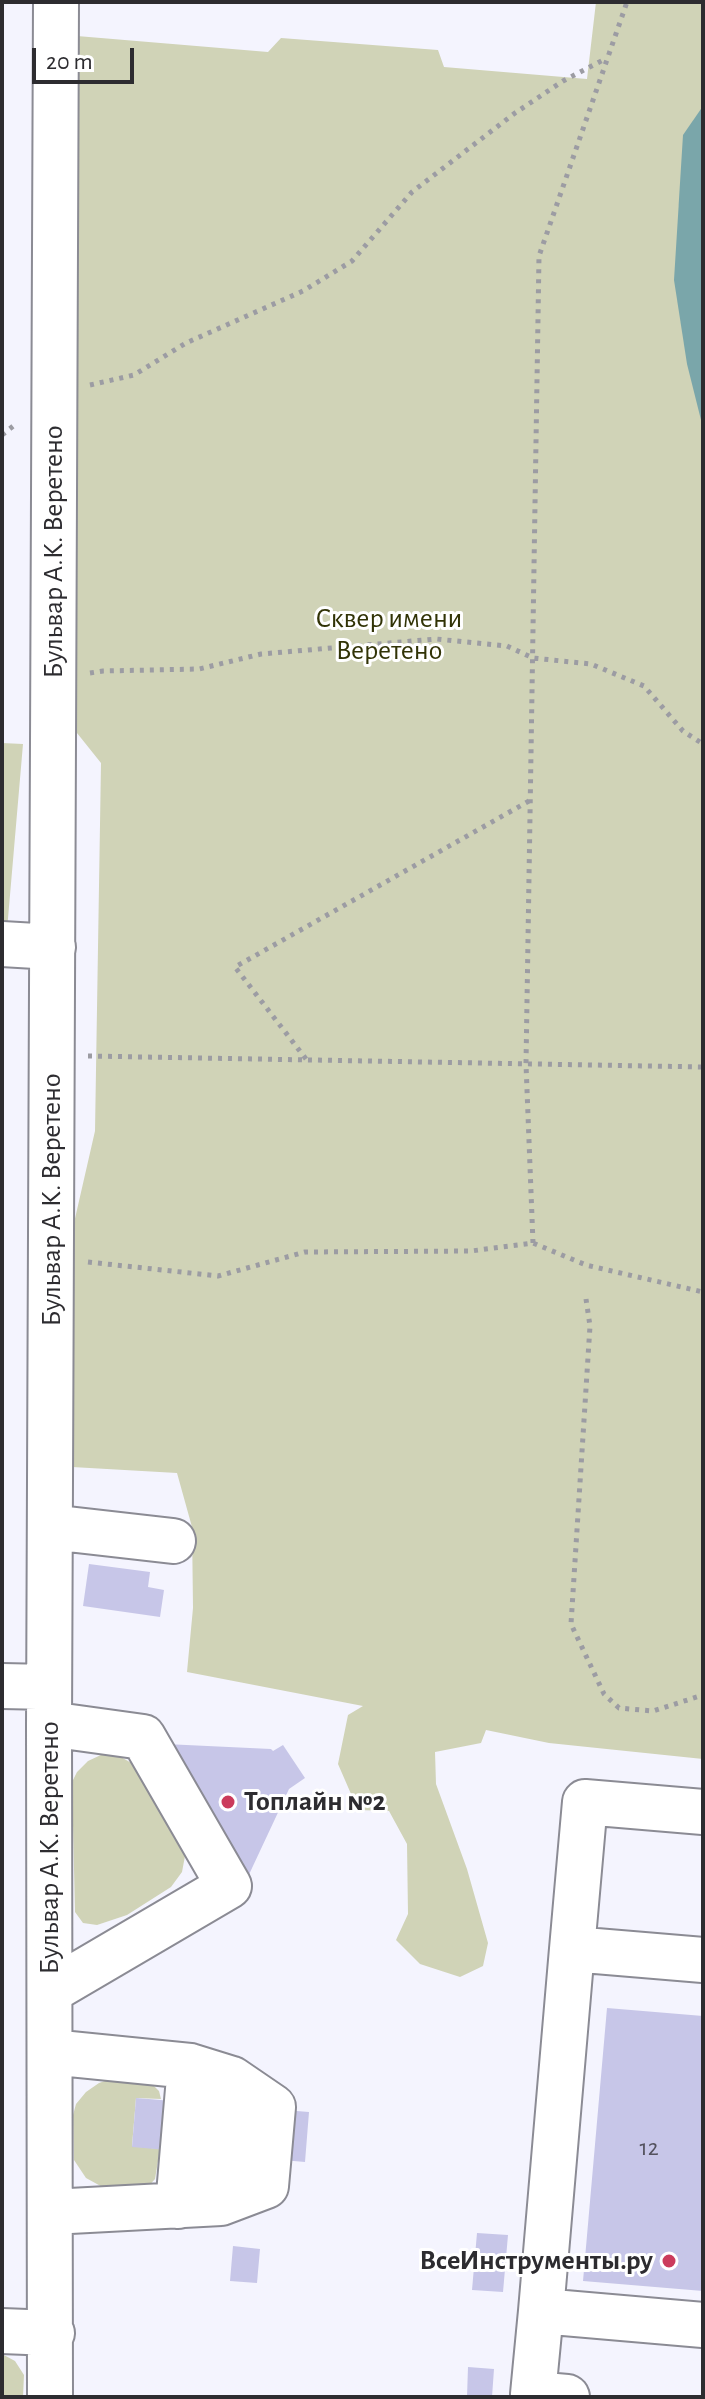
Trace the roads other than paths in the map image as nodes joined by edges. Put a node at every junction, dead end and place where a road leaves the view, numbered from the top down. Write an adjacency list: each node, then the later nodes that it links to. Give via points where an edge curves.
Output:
1 (56, 2): 3 (street, Бульвар А.К. Веретено)
2 (2, 944): 3 (street)
3 (53, 947): 4 (street, Бульвар А.К. Веретено)
4 (50, 1527): 5 (street); 7 (street, Бульвар А.К. Веретено)
5 (173, 1541)
6 (2, 1686): 7 (street)
7 (49, 1706): 11 (street, Бульвар А.К. Веретено); 11 (street, via 143,1737 229,1886)
8 (703, 1812): 9 (street, via 585,1802)
9 (572, 1949): 10 (street); 16 (street)
10 (703, 1960)
11 (50, 1991): 12 (street, Бульвар А.К. Веретено)
12 (50, 2052): 13 (street); 15 (street, Бульвар А.К. Веретено)
13 (190, 2066): 14 (street); 14 (street, via 232,2079 273,2107 266,2186 221,2203)
14 (178, 2206): 15 (street)
15 (51, 2212): 19 (street, Бульвар А.К. Веретено)
16 (541, 2311): 17 (street); 21 (street, via 533,2394)
17 (703, 2325)
18 (2, 2331): 19 (street)
19 (52, 2333): 20 (street, Бульвар А.К. Веретено)
20 (50, 2397)
21 (567, 2397)

